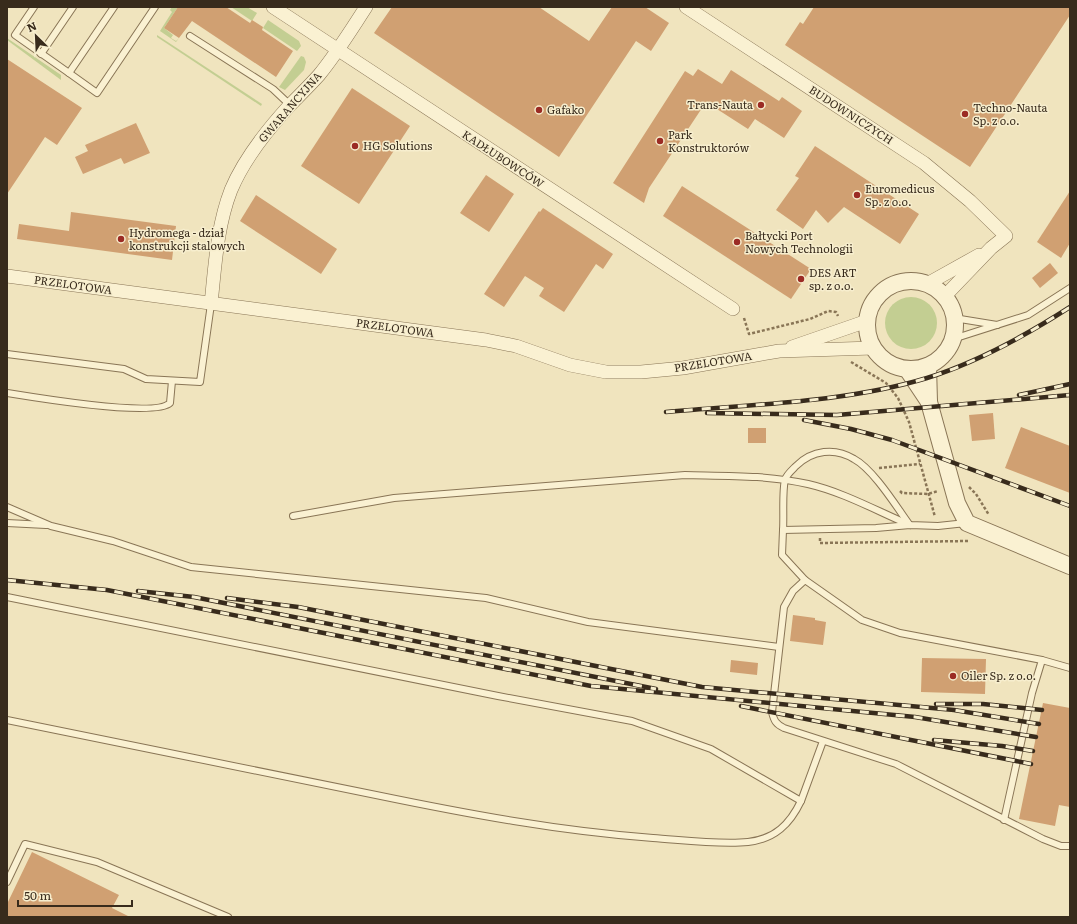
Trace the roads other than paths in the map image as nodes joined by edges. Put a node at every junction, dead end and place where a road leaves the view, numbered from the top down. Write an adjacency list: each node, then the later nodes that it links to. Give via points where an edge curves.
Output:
1 (34, 7): 10 (lane, via 15,35)
2 (73, 7): 10 (lane)
3 (114, 7): 11 (lane)
4 (155, 7): 11 (lane, via 97,93)
5 (274, 7): 9 (street, KADŁUBOWCÓW)
6 (366, 7): 9 (street)
7 (686, 7): 13 (street, BUDOWNICZYCH, via 924,163 970,201 1006,236)
8 (190, 36): 12 (lane, via 273,90)
9 (338, 51): 12 (street, GWARANCYJNA, via 319,76); 19 (street, KADŁUBOWCÓW)
10 (41, 54): 11 (lane)
11 (69, 73)
12 (290, 105): 18 (street, GWARANCYJNA, via 250,154 231,190 220,230)
13 (991, 248): 15 (street); 17 (street)
14 (7, 276): 18 (street, PRZELOTOWA)
15 (927, 284): 17 (street); 21 (street, via 914,281 900,282 888,288 870,308)
16 (1070, 288): 22 (lane, via 1028,315)
17 (944, 297): 20 (street, via 951,307)
18 (211, 304): 25 (street, PRZELOTOWA, via 486,340 516,346 570,365 606,372 683,368); 29 (lane, via 200,382)
19 (732, 309)
20 (954, 318): 22 (lane); 23 (street)
21 (867, 321): 24 (street, via 868,335); 25 (street, PRZELOTOWA)
22 (998, 326): 23 (lane)
23 (953, 339): 27 (street, via 947,350)
24 (873, 348): 25 (street, PRZELOTOWA); 28 (street, via 893,366)
25 (779, 351)
26 (7, 354): 29 (lane, via 124,370 146,379)
27 (928, 366): 28 (street); 31 (street)
28 (906, 369): 31 (street)
29 (172, 381): 30 (lane, via 170,403 155,408 89,404)
30 (7, 393)
31 (929, 402): 35 (street, via 957,503)
32 (785, 480): 34 (lane, via 685,475 394,498); 38 (lane, via 831,492); 38 (lane, via 799,462 810,455 819,451 835,451 854,458 866,468); 39 (lane)
33 (7, 507): 37 (lane)
34 (293, 516)
35 (967, 523): 38 (lane); 40 (street)
36 (7, 524): 37 (lane)
37 (51, 526): 43 (lane, via 113,541 191,567 486,598 588,622)
38 (910, 526): 39 (lane)
39 (783, 530): 41 (lane, via 782,555)
40 (1070, 566)
41 (805, 580): 43 (lane, via 793,591 784,608); 44 (lane, via 862,620 900,633)
42 (7, 597): 48 (lane, via 632,721 711,749)
43 (779, 647): 47 (lane, via 772,704 774,720 784,728)
44 (1042, 660): 45 (lane); 49 (lane, via 1032,693)
45 (1070, 668)
46 (7, 720): 48 (lane, via 471,815 609,835 749,842 781,829 793,818)
47 (823, 741): 48 (lane); 49 (lane, via 896,764)
48 (800, 801)
49 (1004, 820): 50 (lane, via 1043,839 1061,846)
50 (1070, 846)
51 (7, 882): 52 (lane, via 25,844 97,862)
52 (228, 917)

